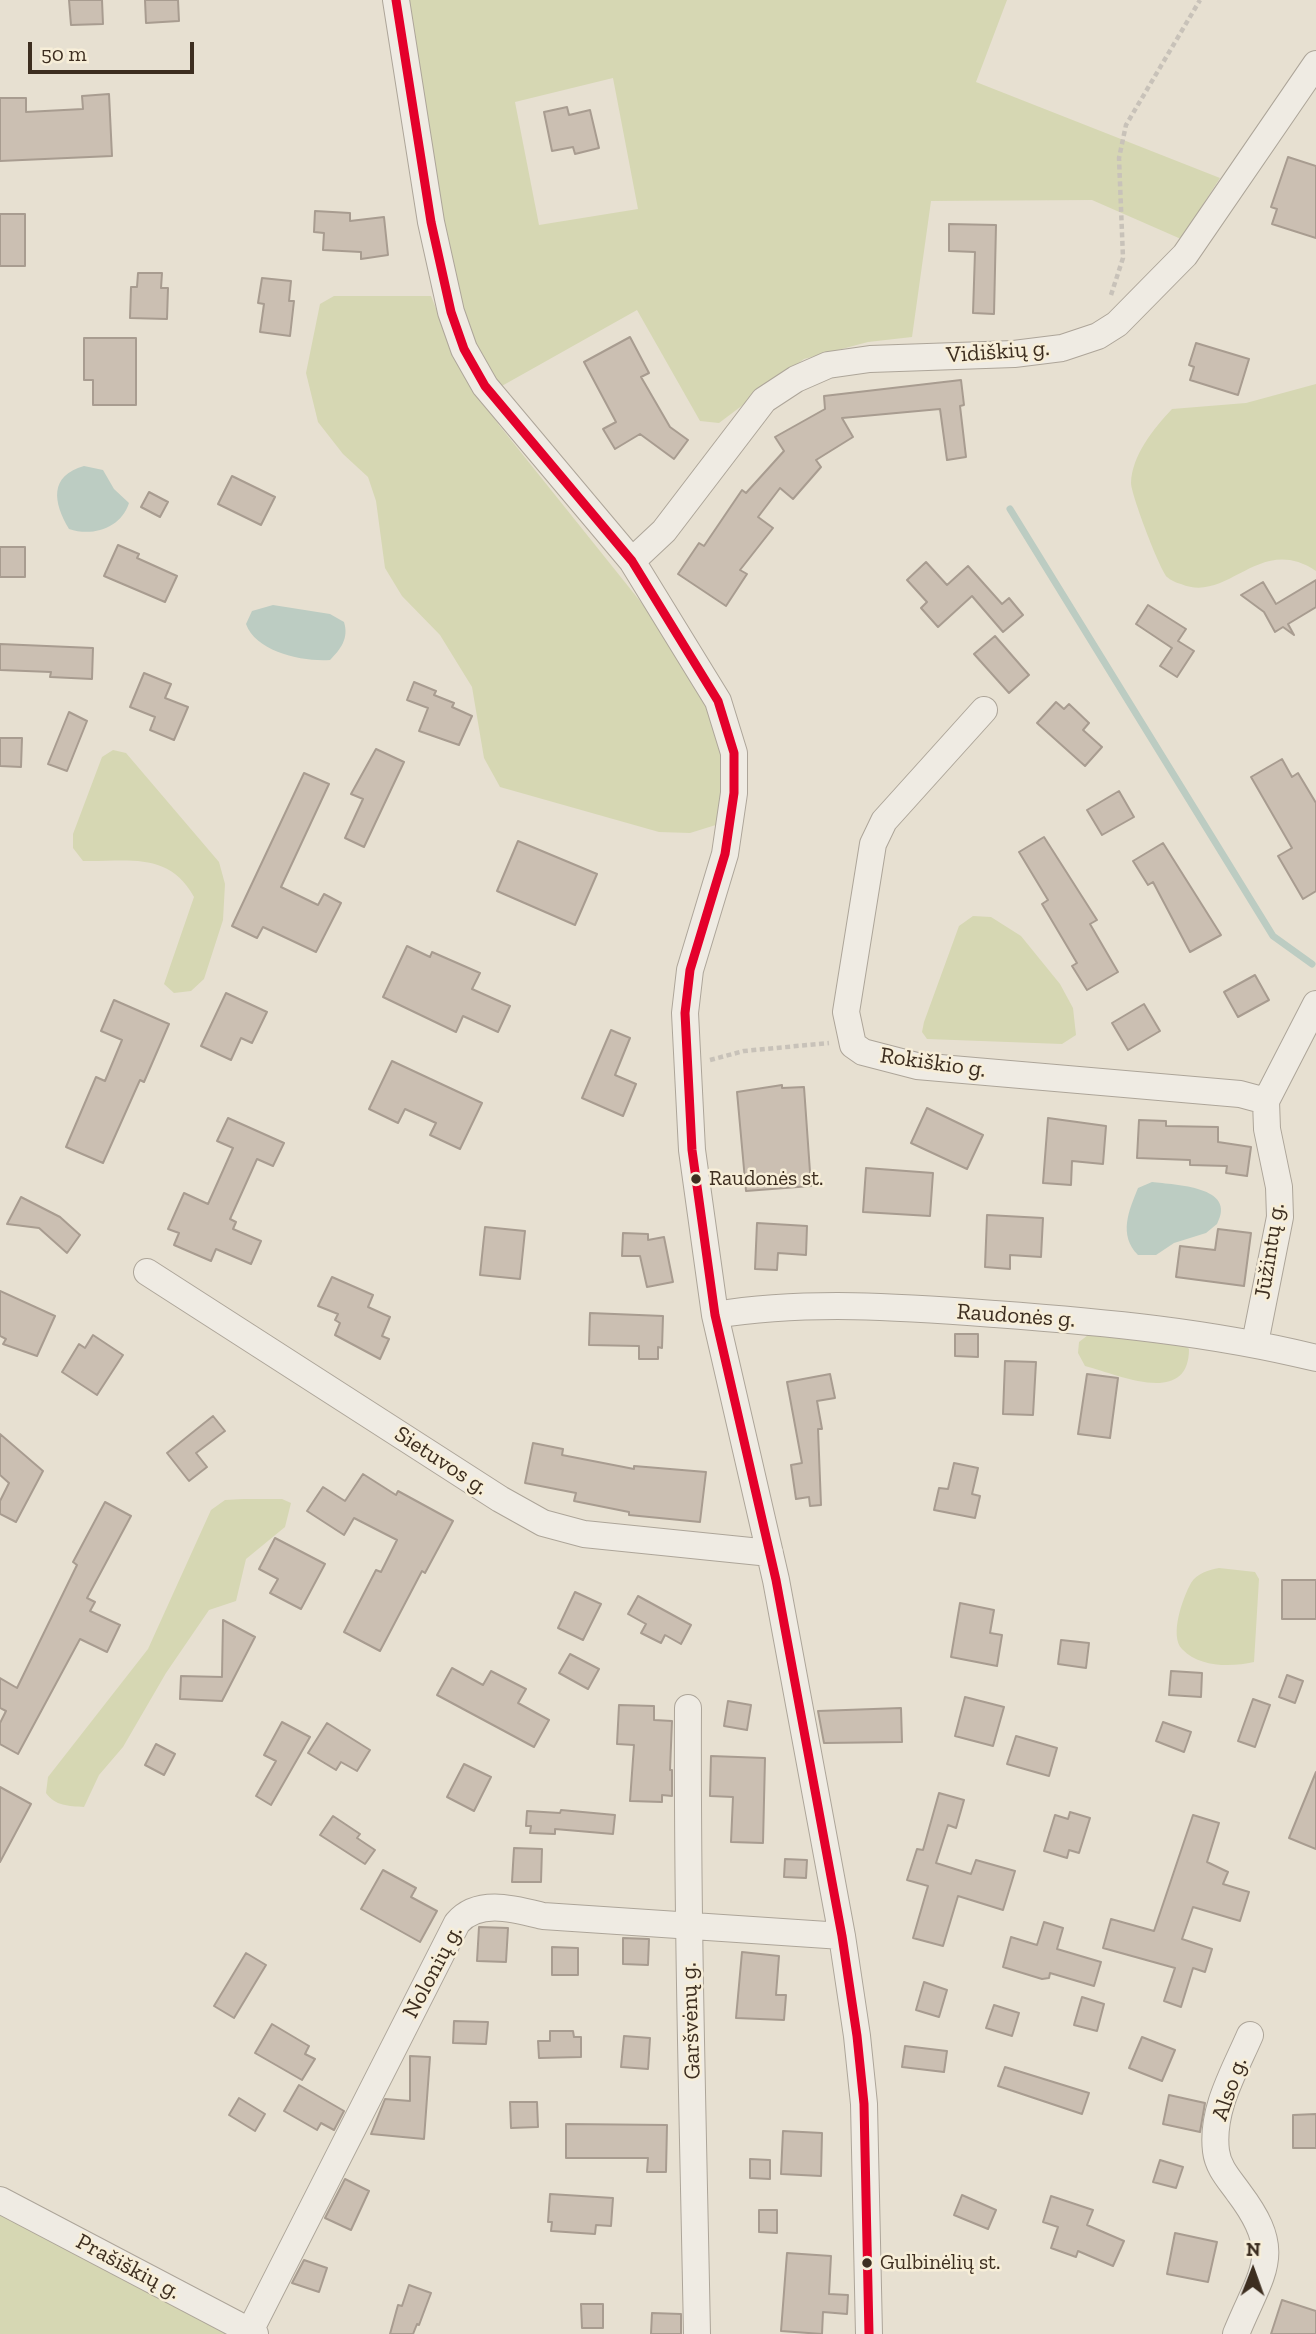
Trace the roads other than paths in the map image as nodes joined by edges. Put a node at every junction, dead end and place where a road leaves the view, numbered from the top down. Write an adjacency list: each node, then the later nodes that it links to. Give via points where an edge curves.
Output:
1 (396, 0): 3 (street, via 431,222 464,349 485,386)
2 (1316, 64): 3 (street, Vidiškių g., via 1185,255 1117,324 1062,348 870,359 828,365 796,379 764,400 664,531)
3 (632, 561): 8 (street, via 718,701 734,753 734,793 725,854 690,970 685,1013 692,1150)
4 (984, 710): 6 (street, Rokiškio g., via 884,821 873,844 846,1013 853,1045 863,1052 917,1066 1240,1094)
5 (1316, 1004): 6 (street)
6 (1266, 1101): 9 (street, Jūžintų g., via 1280,1217)
7 (147, 1272): 11 (street, Sietuvos g., via 543,1523 584,1534)
8 (715, 1315): 9 (street, Raudonės g., via 801,1304 967,1312 1103,1322); 11 (street)
9 (1255, 1343): 10 (street, Raudonės g.)
10 (1316, 1358)
11 (770, 1553): 14 (street)
12 (688, 1708): 13 (street, Garšvėnų g.)
13 (687, 1928): 14 (street, Nolonių g.); 17 (street, Nolonių g., via 543,1916 512,1908 466,1912); 18 (street, Garšvėnų g.)
14 (842, 1936): 19 (street, via 864,2104)
15 (1250, 2035): 20 (street, Also g., via 1219,2109 1215,2136 1221,2168 1266,2236 1264,2265)
16 (0, 2200): 17 (street, Prašiškių g.)
17 (253, 2333)
18 (696, 2334)
19 (869, 2334)
20 (1236, 2334)

